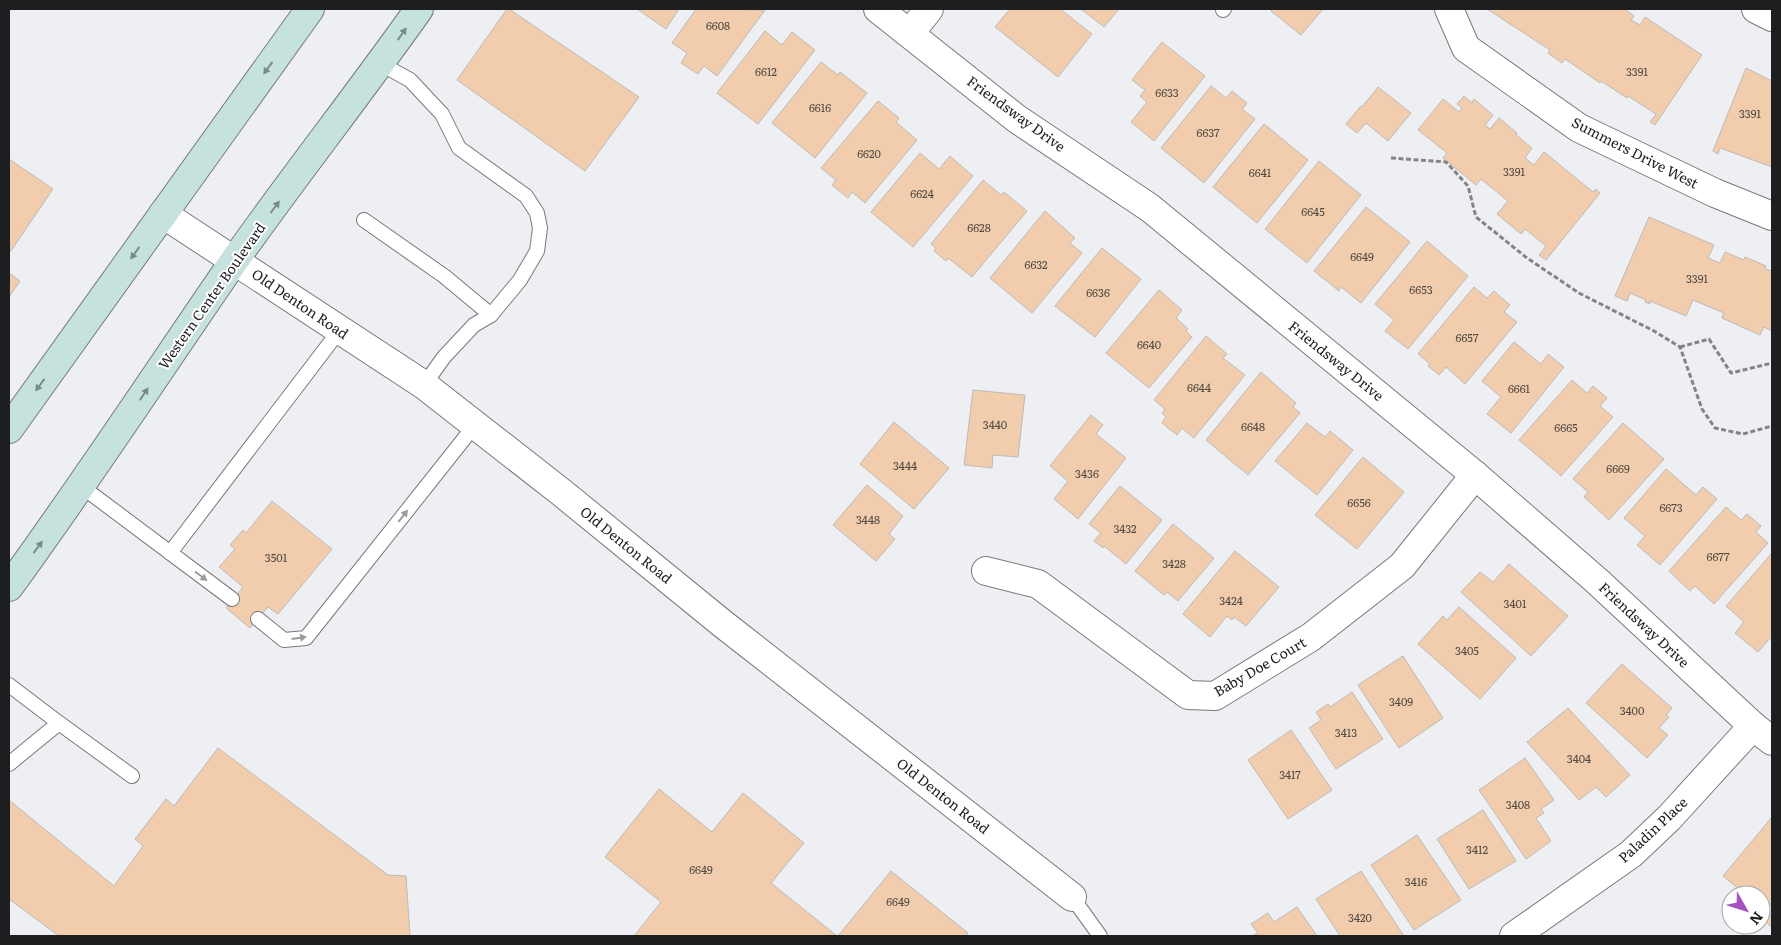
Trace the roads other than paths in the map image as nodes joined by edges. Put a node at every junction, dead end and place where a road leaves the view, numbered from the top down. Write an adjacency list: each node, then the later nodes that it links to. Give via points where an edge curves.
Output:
1 (310, 9): 10 (main road, one-way to 10)
2 (419, 9): 9 (main road, Western Center Boulevard, one-way to 2)
3 (878, 9): 8 (street, Friendsway Drive)
4 (929, 9): 8 (street)
5 (1449, 9): 11 (street, Summers Drive West, via 1466,48 1579,128 1715,193)
6 (1756, 9): 7 (street)
7 (1772, 17)
8 (910, 33): 19 (street, Friendsway Drive, via 1018,119 1150,208)
9 (381, 64): 13 (main road, Western Center Boulevard, one-way to 9); 14 (lane, via 410,80 442,114 459,148 526,196 537,213 540,228 537,251 520,280)
10 (164, 214): 13 (street, Old Denton Road); 18 (main road, one-way to 18)
11 (1772, 216)
12 (364, 220): 14 (lane, via 444,276)
13 (235, 260): 15 (street, Old Denton Road); 20 (main road, Western Center Boulevard, one-way to 13)
14 (491, 315): 16 (lane, via 474,325 444,357)
15 (339, 331): 16 (street, Old Denton Road); 21 (lane)
16 (424, 385): 17 (street, Old Denton Road)
17 (476, 425): 25 (lane, one-way to 17, via 284,640 306,638); 31 (street, Old Denton Road, via 723,624)
18 (9, 429)
19 (1475, 475): 22 (street, Baby Doe Court, via 1402,566 1311,637 1215,696 1188,694 1038,584); 28 (street, Friendsway Drive, via 1597,581)
20 (81, 486): 21 (lane); 23 (main road, Western Center Boulevard, one-way to 20)
21 (170, 553): 24 (lane, one-way to 24)
22 (986, 571)
23 (9, 587)
24 (232, 599)
25 (258, 619)
26 (9, 685): 27 (lane)
27 (59, 723): 29 (lane); 30 (lane)
28 (1763, 734): 33 (street, Paladin Place, via 1631,854)
29 (9, 764)
30 (132, 776)
31 (1072, 897): 32 (lane)
32 (1100, 936)
33 (1514, 936)

